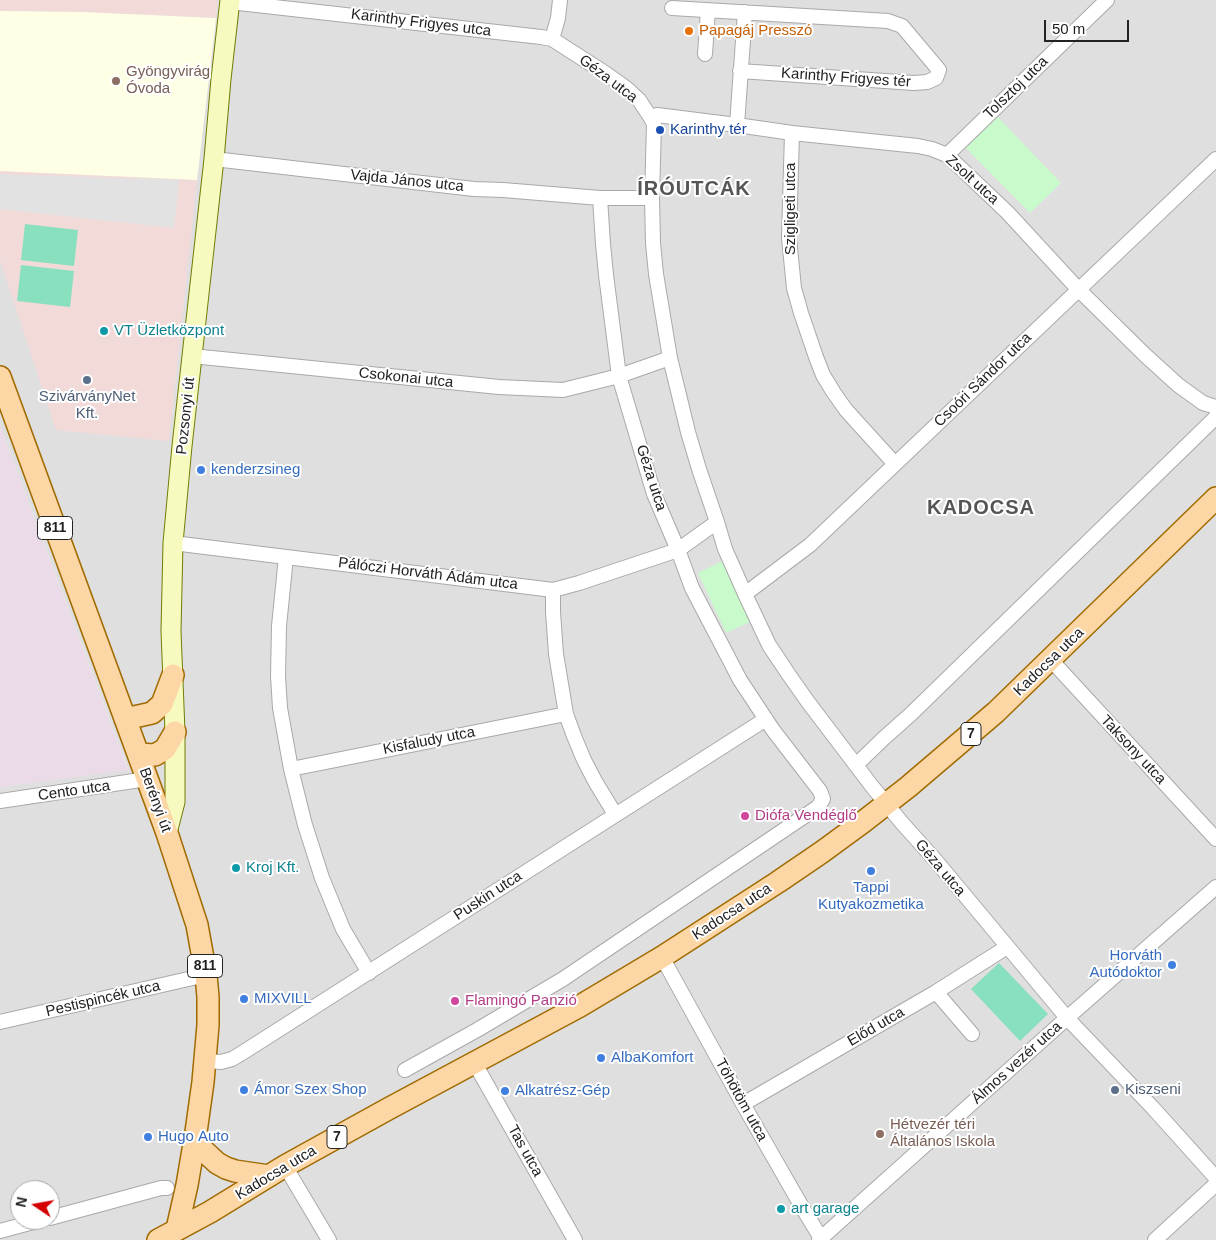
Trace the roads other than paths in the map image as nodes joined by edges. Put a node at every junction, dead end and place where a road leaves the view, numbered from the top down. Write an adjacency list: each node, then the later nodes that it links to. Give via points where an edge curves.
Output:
1 (560, 0): 7 (street)
2 (1107, 0): 13 (street, Tolsztoj utca)
3 (230, 1): 7 (street, Karinthy Frigyes utca); 14 (street, Pozsonyi út)
4 (672, 8): 5 (street, Karinthy Frigyes tér)
5 (708, 10): 6 (street, Karinthy Frigyes tér); 8 (street)
6 (744, 12): 9 (street); 9 (street, Karinthy Frigyes tér, via 888,21 902,26 939,70 936,78 914,83)
7 (552, 39): 10 (street, Géza utca, via 626,88)
8 (705, 54)
9 (740, 71): 11 (street)
10 (651, 118): 11 (street, Zsolt utca, via 658,115); 17 (street, Géza utca, via 654,124)
11 (737, 125): 12 (street, Zsolt utca)
12 (792, 133): 13 (street, Zsolt utca, via 918,146); 25 (street, Szigligeti utca, via 789,238 794,288 801,313 823,375 834,393)
13 (947, 155): 18 (street, Zsolt utca, via 1008,213)
14 (214, 159): 16 (street, Vajda János utca, via 438,186); 19 (street, Pozsonyi út)
15 (1216, 159): 18 (street, Csoóri Sándor utca)
16 (600, 198): 17 (street); 21 (street, Géza utca, via 602,244)
17 (652, 198): 20 (street, Géza utca, via 656,274)
18 (1078, 289): 23 (street, Zsolt utca, via 1178,386 1203,403); 25 (street, Csoóri Sándor utca)
19 (192, 356): 21 (street, Csokonai utca, via 527,389 563,390); 28 (street, Pozsonyi út)
20 (670, 358): 21 (street); 27 (street, Géza utca, via 688,432)
21 (619, 376): 29 (street, Géza utca, via 654,494)
22 (0, 377): 37 (main road, Berényi út / 811)
23 (1216, 406)
24 (1216, 417): 40 (street)
25 (895, 464): 32 (street, Csoóri Sándor utca, via 810,545)
26 (1216, 498): 33 (main road, Kadocsa utca / 7)
27 (717, 522): 29 (street); 32 (street, Géza utca)
28 (173, 543): 30 (street, Pálóczi Horváth Ádám utca); 34 (street, Pozsonyi út)
29 (678, 550): 31 (street, Pálóczi Horváth Ádám utca); 36 (street, Géza utca, via 692,588 740,680)
30 (286, 557): 31 (street, Pálóczi Horváth Ádám utca); 41 (street, via 278,676)
31 (553, 590): 35 (street, via 556,654)
32 (745, 594): 40 (street, Géza utca, via 788,675)
33 (1051, 660): 44 (main road, Kadocsa utca / 7, via 996,712); 47 (street, Taksony utca)
34 (173, 675): 37 (main road, via 162,704 152,713); 38 (street, Pozsonyi út)
35 (566, 714): 41 (street, Kisfaludy utca); 45 (street, via 584,760)
36 (766, 718): 45 (street, Puskin utca); 59 (street, Géza utca, via 820,791 823,799 818,807 563,978)
37 (125, 719): 39 (main road, Berényi út / 811)
38 (175, 732): 39 (main road, via 166,749 155,755); 46 (street, Pozsonyi út, via 175,802)
39 (138, 754): 42 (main road, Berényi út / 811)
40 (856, 765): 44 (street, Géza utca)
41 (291, 768): 51 (street, via 304,825 322,878 343,929)
42 (147, 779): 43 (street, Cento utca); 46 (main road, Berényi út / 811)
43 (0, 802)
44 (887, 804): 49 (street, Géza utca); 50 (main road, Kadocsa utca / 7, via 778,882)
45 (616, 814): 51 (street, Puskin utca)
46 (168, 833): 52 (main road, Berényi út / 811, via 197,925)
47 (1216, 839)
48 (1216, 887): 54 (street, Álmos vezér utca)
49 (1007, 947): 53 (street, Előd utca); 54 (street, Géza utca)
50 (662, 957): 58 (main road, Kadocsa utca / 7, via 580,1006); 60 (street, Töhötöm utca)
51 (369, 973): 57 (street, Puskin utca, via 232,1059)
52 (206, 976): 55 (street, Pestispincék utca); 57 (main road, Berényi út / 811)
53 (936, 992): 56 (street); 60 (street, Előd utca)
54 (1067, 1018): 63 (street, Géza utca); 68 (street, Álmos vezér utca)
55 (0, 1022)
56 (972, 1034)
57 (206, 1061): 61 (main road, Berényi út / 811)
58 (474, 1062): 62 (main road, Kadocsa utca / 7); 71 (street, Tas utca)
59 (405, 1070)
60 (743, 1104): 68 (street, Töhötöm utca)
61 (196, 1132): 62 (main road, via 203,1150 226,1168); 67 (main road, Berényi út / 811)
62 (277, 1171): 67 (main road, Kadocsa utca / 7); 70 (street)
63 (1216, 1178)
64 (1216, 1184): 72 (street)
65 (167, 1188): 66 (street)
66 (60, 1215)
67 (176, 1234): 69 (main road, 7)
68 (821, 1239)
69 (158, 1240)
70 (329, 1240)
71 (575, 1240)
72 (1155, 1240)

